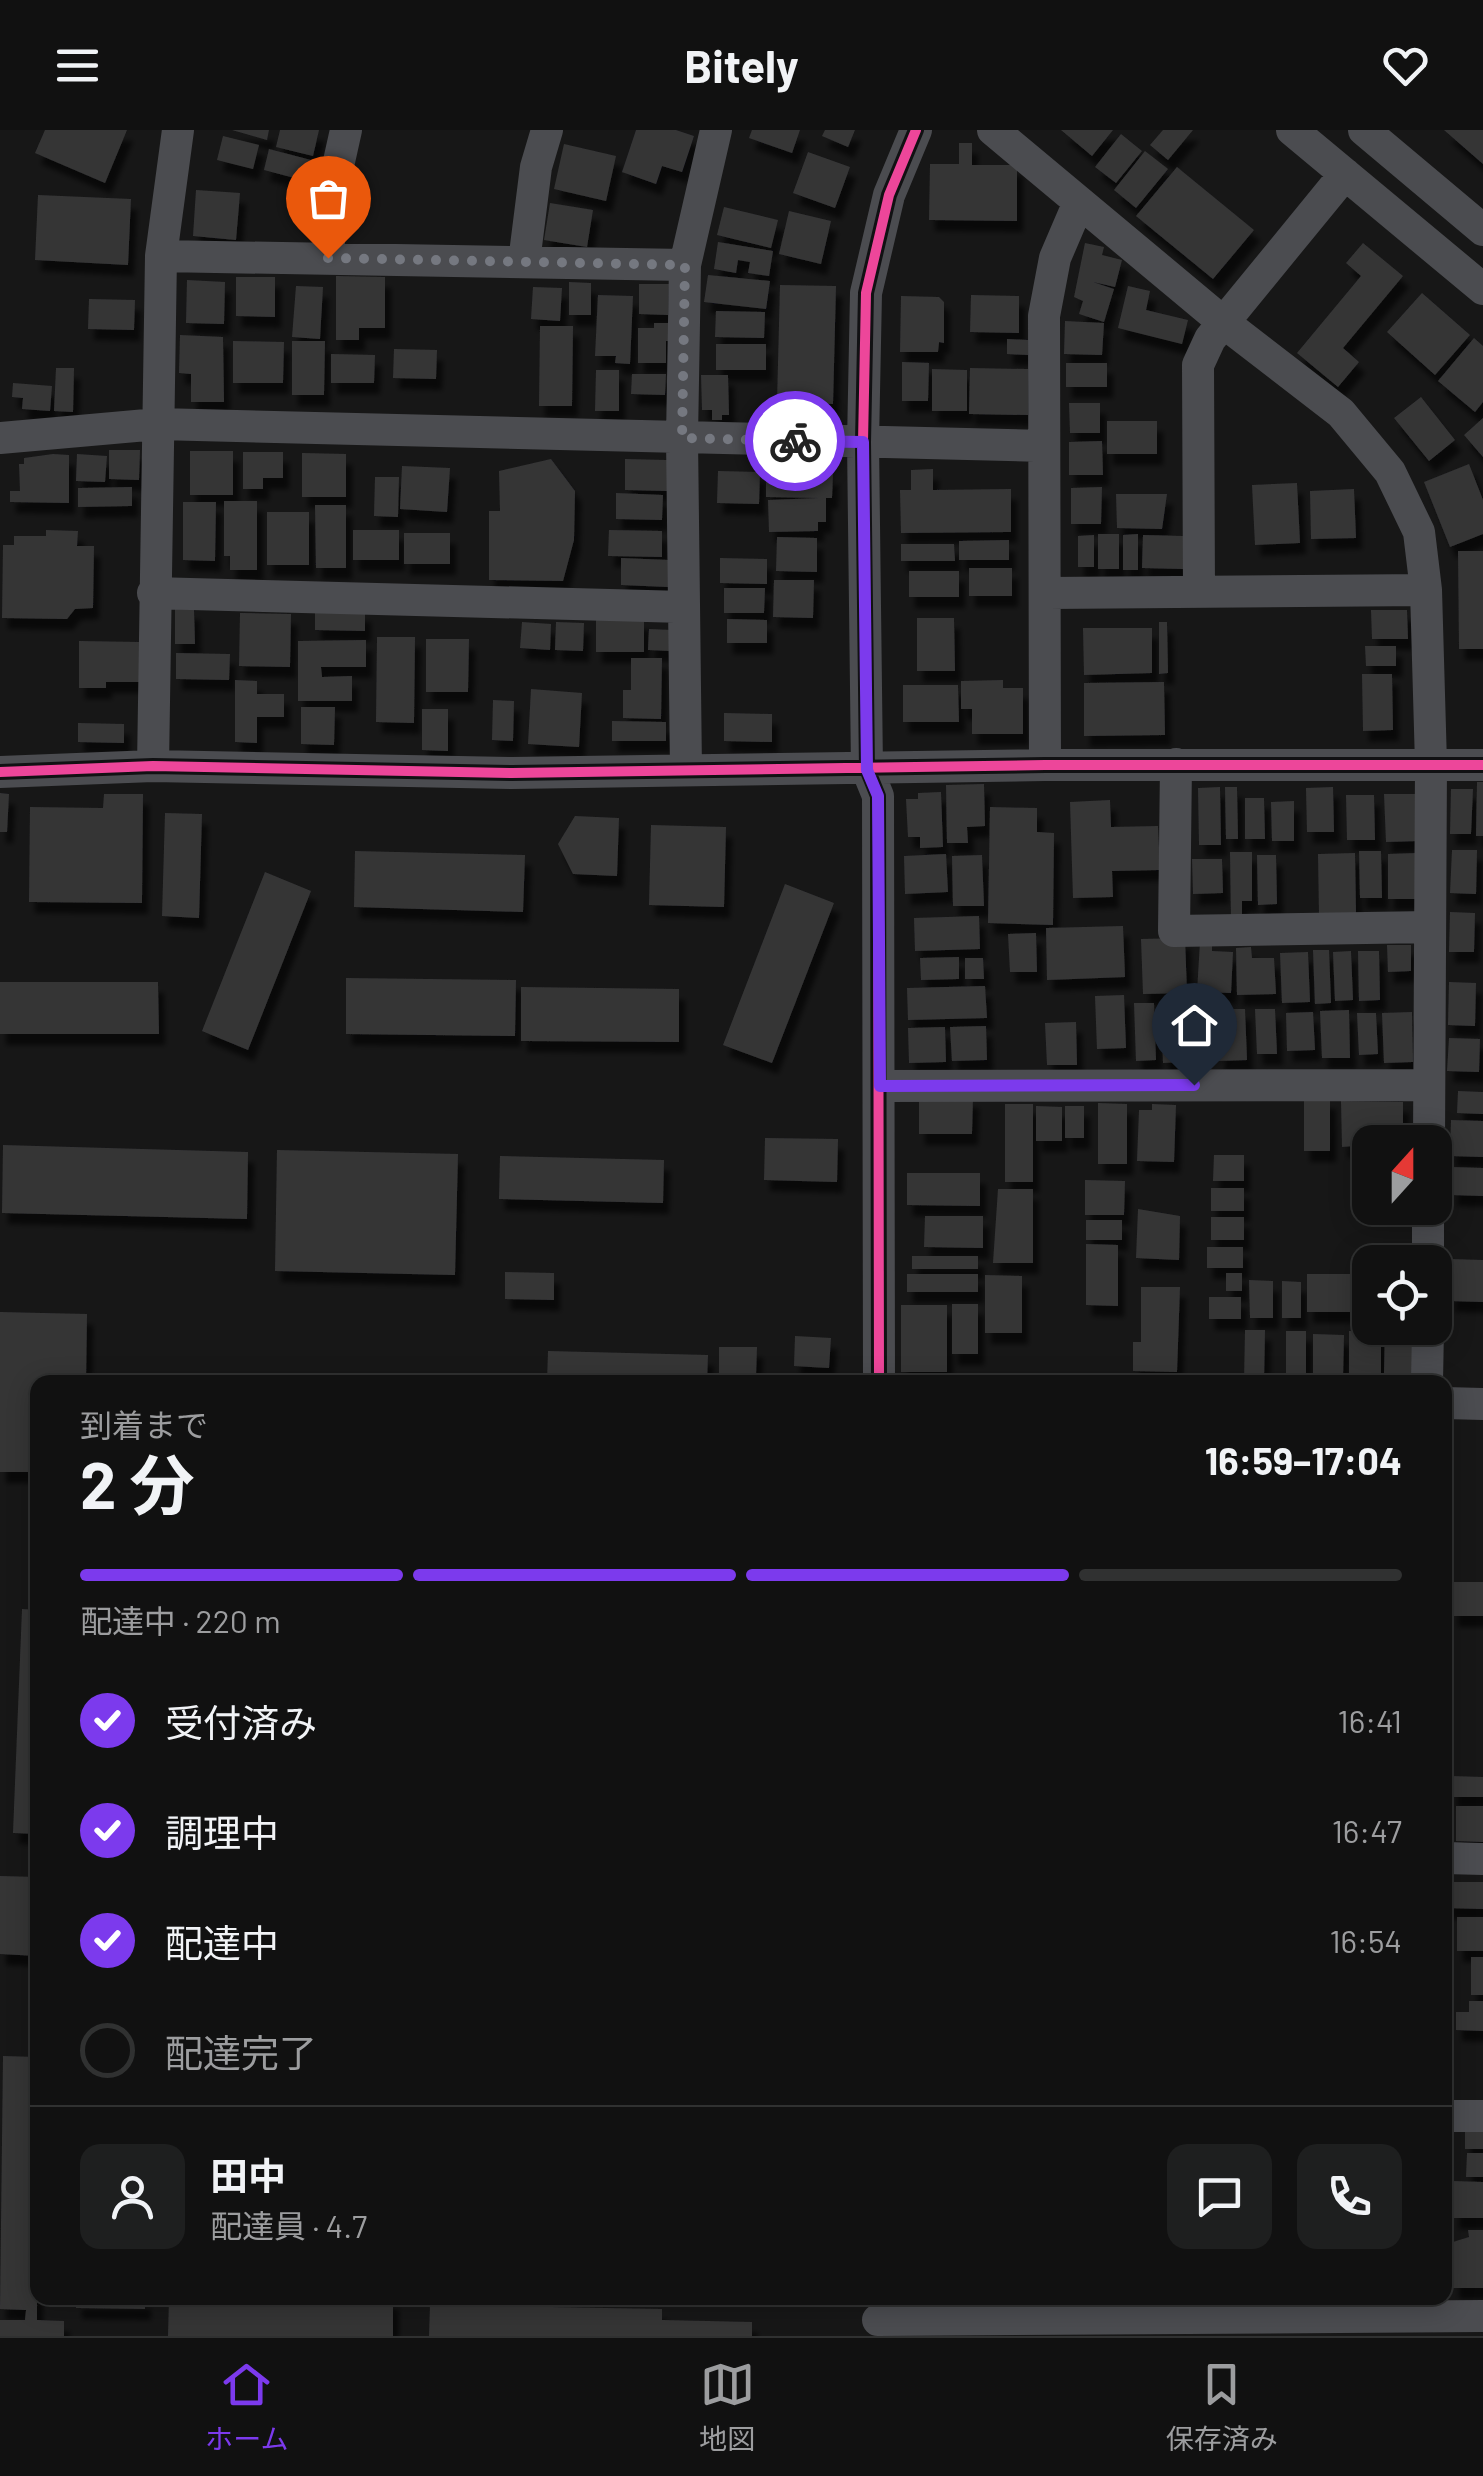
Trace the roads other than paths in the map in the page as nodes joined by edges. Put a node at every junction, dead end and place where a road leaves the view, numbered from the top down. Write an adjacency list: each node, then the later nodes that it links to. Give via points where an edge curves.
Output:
1 (178, 130): 12 (street)
2 (346, 130): 13 (street, via 332,193)
3 (547, 130): 14 (street)
4 (716, 130): 15 (street)
5 (916, 130): 21 (street, via 889,195 866,293)
6 (993, 130): 10 (street)
7 (1292, 130): 9 (street)
8 (1385, 136): 11 (street)
9 (1346, 174): 16 (street); 17 (street)
10 (1080, 202): 17 (street); 22 (street, via 1055,258 1044,316)
11 (1483, 230)
12 (161, 256): 13 (street); 18 (street)
13 (328, 258): 14 (street)
14 (524, 262): 15 (street)
15 (685, 265): 20 (street)
16 (1483, 289)
17 (1223, 322): 23 (street, via 1341,413 1390,472 1419,532); 24 (street, via 1198,365)
18 (158, 424): 19 (street); 20 (street); 26 (street)
19 (0, 438)
20 (682, 438): 21 (street); 27 (street)
21 (863, 442): 22 (street); 34 (street)
22 (1044, 446): 25 (street)
23 (1426, 590): 24 (street); 30 (street)
24 (1199, 591): 25 (street)
25 (1048, 592): 28 (street)
26 (153, 593): 27 (street); 32 (street)
27 (684, 606): 33 (street)
28 (1044, 764): 29 (street); 34 (street)
29 (1176, 764): 30 (street); 36 (street, via 1174,931)
30 (1431, 764): 31 (street); 36 (street)
31 (1483, 765)
32 (154, 766): 33 (street); 35 (street)
33 (686, 770): 34 (street)
34 (867, 770): 38 (street, via 878,796)
35 (0, 772)
36 (1430, 927): 37 (street)
37 (1429, 1085): 38 (street); 39 (street)
38 (880, 1086): 41 (street)
39 (1429, 1125)
40 (1428, 1345): 42 (street)
41 (879, 1375)
42 (1427, 1375)
43 (1452, 1403): 44 (street)
44 (1483, 1404)
45 (1452, 1858): 46 (street)
46 (1483, 1858)
47 (1452, 2116): 48 (street)
48 (1483, 2116)
49 (1430, 2316): 50 (street); 51 (street)
50 (1483, 2316)
51 (878, 2318)

